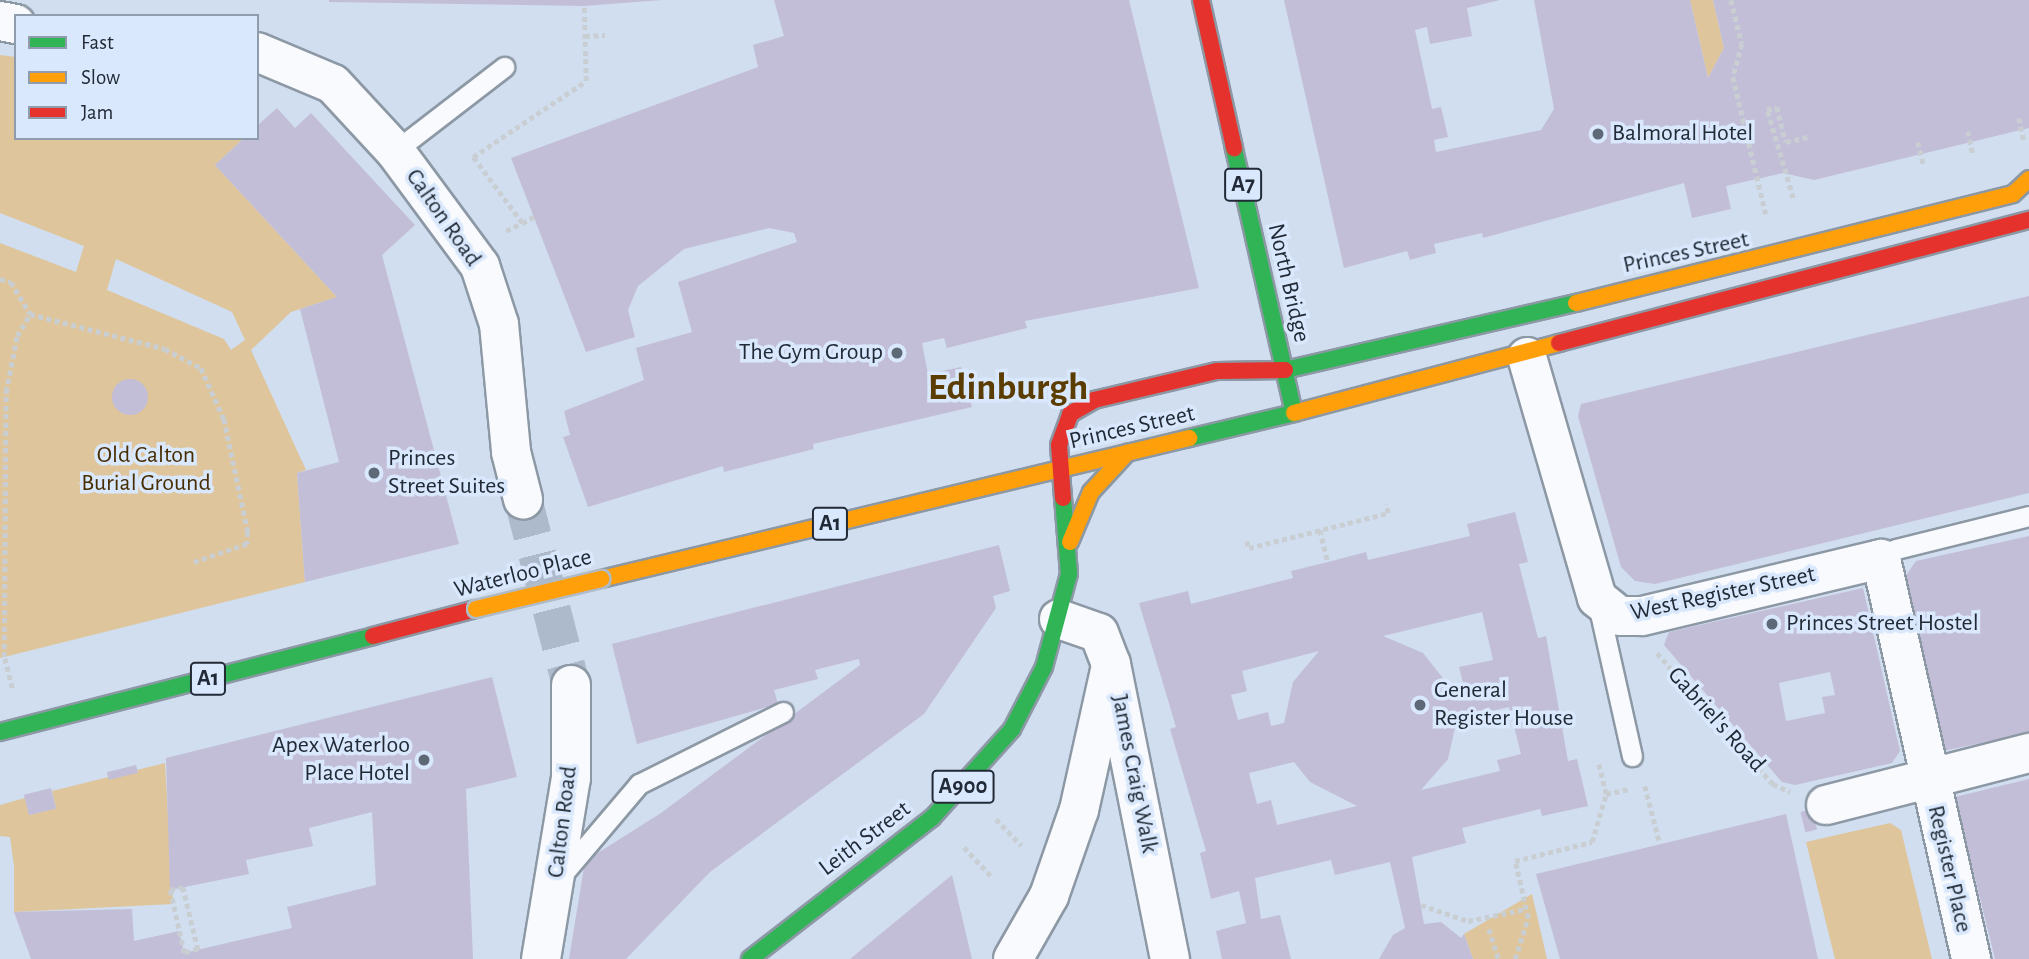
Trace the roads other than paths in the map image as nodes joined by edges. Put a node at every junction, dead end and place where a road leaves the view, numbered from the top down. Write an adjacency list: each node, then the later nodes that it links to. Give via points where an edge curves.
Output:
1 (1201, 0): 8 (main road, North Bridge / A7)
2 (259, 53): 4 (street, Calton Road, via 333,85)
3 (504, 67): 4 (lane)
4 (395, 151): 12 (street, Calton Road, via 480,266 499,324 511,452)
5 (2029, 179): 8 (main road, Princes Street, via 2013,194 1738,266)
6 (2029, 220): 7 (main road, Princes Street)
7 (1527, 357): 9 (main road, Princes Street); 16 (street, West Register Street)
8 (1286, 370): 9 (main road, North Bridge / A7); 11 (main road, Princes Street, via 1217,371 1094,400 1070,414 1062,429)
9 (1294, 413): 10 (main road, Princes Street)
10 (1128, 452): 11 (main road, Princes Street); 14 (main road, A900, via 1091,492)
11 (1059, 469): 14 (main road, Leith Street / A900); 21 (main road, Waterloo Place / A1, bridge, via 476,609)
12 (523, 499)
13 (2029, 516): 15 (lane, via 1896,549)
14 (1070, 542): 17 (main road, Leith Street / A900)
15 (1881, 559): 16 (street, West Register Street, via 1642,616); 24 (street)
16 (1608, 607): 23 (lane)
17 (1059, 620): 18 (street, James Craig Walk, via 1099,634); 28 (main road, Leith Street / A900, via 1034,686 987,761 932,818)
18 (1111, 664): 29 (street, via 1079,810 1049,895); 30 (street, James Craig Walk)
19 (570, 685): 26 (street, Calton Road, via 571,778)
20 (783, 712): 26 (lane, via 639,784 581,846)
21 (0, 732)
22 (2029, 753): 24 (street)
23 (1632, 757)
24 (1928, 778): 25 (street); 31 (street, Register Place)
25 (1826, 805)
26 (556, 886): 27 (street, Calton Road)
27 (541, 959)
28 (750, 959)
29 (1013, 959)
30 (1170, 959)
31 (1971, 959)

